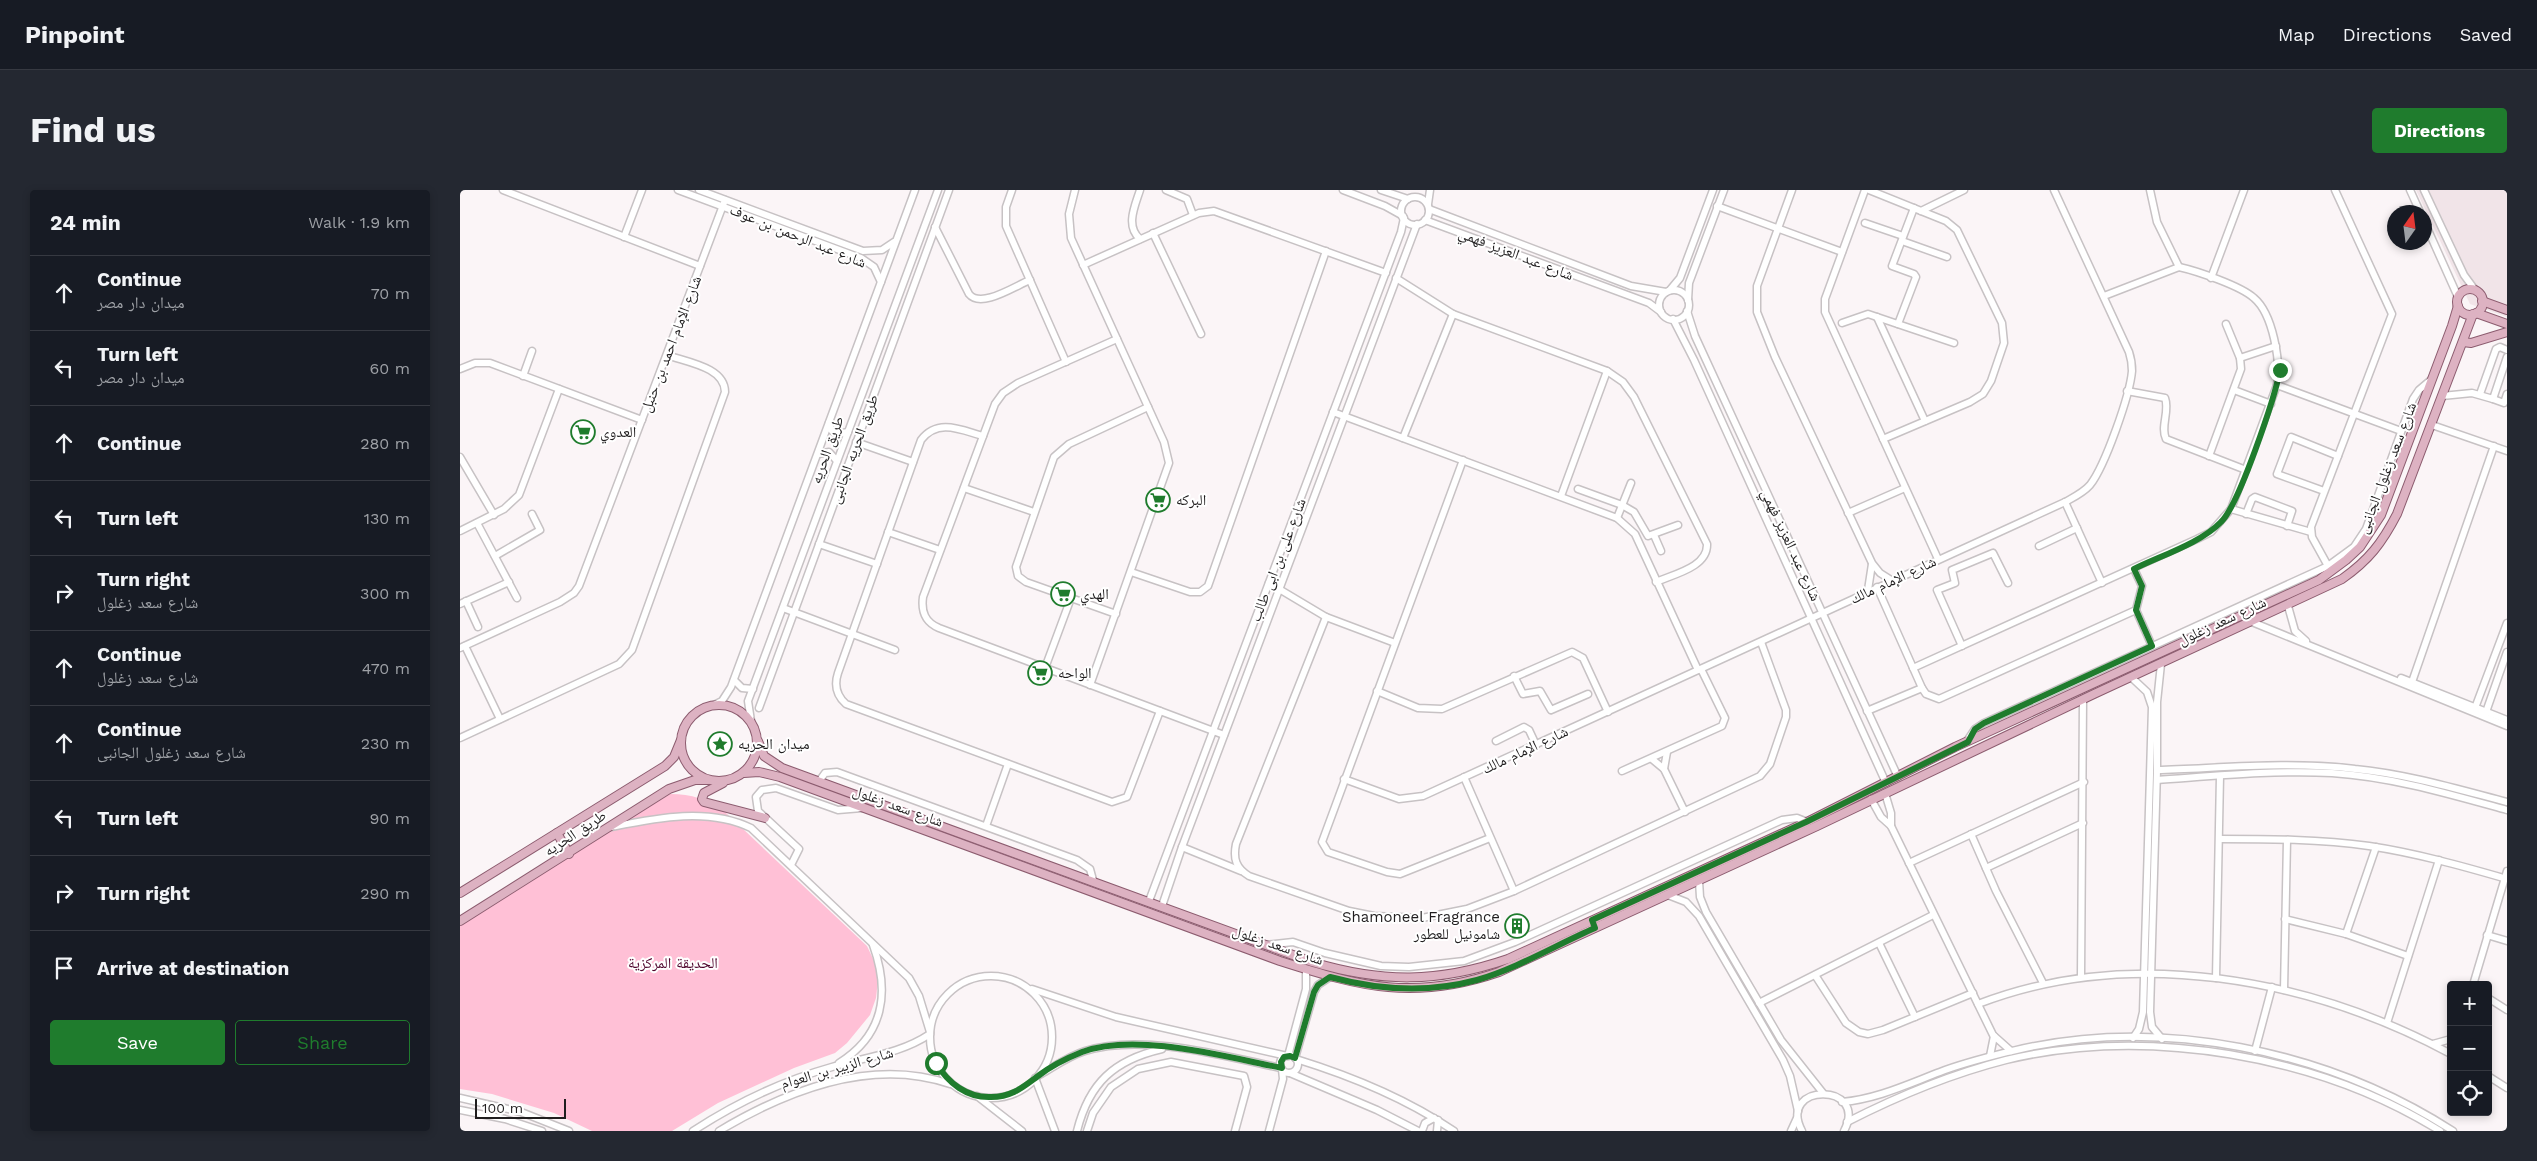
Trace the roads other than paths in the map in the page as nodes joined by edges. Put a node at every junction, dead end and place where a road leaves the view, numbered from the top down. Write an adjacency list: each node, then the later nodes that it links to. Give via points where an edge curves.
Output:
1 (502, 190): 31 (street)
2 (528, 190): 31 (street)
3 (642, 190): 48 (street)
4 (678, 190): 32 (street, شارع عبد الرحمن بن عوف)
5 (698, 190): 32 (street, شارع عبد الرحمن بن عوف)
6 (915, 190): 51 (street, طريق الحريه)
7 (938, 190): 125 (street, طريق الحريه)
8 (949, 190): 45 (street, طريق الحريه الجانبى)
9 (1012, 190): 68 (street, via 1006,207 1006,226)
10 (1074, 190): 58 (street, via 1069,226)
11 (1140, 190): 52 (street, via 1132,224)
12 (1166, 190): 39 (street, via 1187,199)
13 (1343, 190): 34 (street)
14 (1380, 190): 29 (street)
15 (1417, 190): 30 (street)
16 (1430, 190): 36 (street)
17 (1713, 190): 61 (street)
18 (1724, 190): 35 (street)
19 (1792, 190): 46 (street)
20 (1866, 190): 56 (street)
21 (1869, 190): 37 (street)
22 (1964, 190): 37 (street)
23 (2054, 190): 73 (street, شارع الإمام مالك)
24 (2150, 190): 60 (street, via 2160,230)
25 (2244, 190): 67 (street)
26 (2335, 190): 118 (street, via 2392,314)
27 (2410, 190): 33 (street)
28 (2424, 190): 62 (street)
29 (1390, 194): 30 (street); 34 (street)
30 (1409, 198): 36 (street, via 1420,198); 40 (street, via 1402,206)
31 (525, 199): 48 (street)
32 (723, 203): 51 (street, شارع عبد الرحمن بن عوف, via 863,252 882,250); 59 (street, شارع الإمام احمد بن حنبل); 69 (street, شارع عبد الرحمن بن عوف, via 861,258 874,267)
33 (2417, 205)
34 (1384, 206): 40 (street)
35 (1718, 206): 46 (street); 63 (street)
36 (1428, 207): 38 (street, شارع عبد العزيز فهمي); 41 (street)
37 (1917, 209): 50 (street); 121 (street, via 1946,221 1956,230 2002,323 2004,336 1991,380 1983,394)
38 (1442, 214): 44 (street); 70 (street, شارع عبد العزيز فهمي)
39 (1193, 215): 47 (street); 55 (street, via 1214,211)
40 (1403, 217): 43 (street, via 1411,224); 49 (street, شارع على بن ابى طالب)
41 (1426, 220): 43 (street); 44 (street, شارع عبد العزيز فهمي)
42 (1865, 223): 50 (street)
43 (1417, 224): 54 (street, شارع على بن ابى طالب)
44 (1438, 225): 74 (street, شارع عبد العزيز فهمي)
45 (935, 227): 68 (street, via 974,299 985,300); 129 (street, طريق الحريه الجانبى)
46 (1778, 228): 56 (street); 151 (street, via 1757,286 1757,312)
47 (1154, 233): 52 (street); 90 (street)
48 (624, 237): 59 (street)
49 (1399, 237): 54 (street); 64 (street, شارع على بن ابى طالب)
50 (1902, 238): 57 (street); 87 (street, via 1892,266 1914,274 1916,278)
51 (897, 239): 69 (street, طريق الحريه)
52 (1140, 239): 58 (street)
53 (2432, 239): 65 (street)
54 (1410, 240): 66 (street, شارع على بن ابى طالب)
55 (1326, 251): 64 (street); 173 (street, via 1208,586 1200,592 1190,592)
56 (1842, 252): 128 (street, via 1825,299 1825,312)
57 (1948, 257)
58 (1083, 264): 92 (street)
59 (700, 266): 99 (street, شارع الإمام احمد بن حنبل)
60 (2179, 267): 67 (street); 73 (street)
61 (1684, 269): 63 (street, via 1688,273); 72 (street, via 1676,285)
62 (2462, 271): 65 (street); 71 (street)
63 (1693, 272): 75 (street)
64 (1386, 273): 117 (street, شارع على بن ابى طالب)
65 (2450, 276): 77 (street)
66 (1396, 278): 82 (street); 119 (street, شارع على بن ابى طالب)
67 (2211, 278): 96 (street, via 2255,298 2262,307)
68 (1030, 280): 102 (street)
69 (881, 282): 122 (street, طريق الحريه)
70 (1645, 289): 72 (street, شارع عبد العزيز فهمي); 74 (street)
71 (2475, 290): 76 (main road); 77 (main road, via 2463,291)
72 (1668, 291): 75 (street, via 1681,292); 80 (street, via 1659,304)
73 (2104, 296): 110 (street, شارع الإمام مالك, via 2131,358 2132,371)
74 (1641, 300): 80 (street, شارع عبد العزيز فهمي)
75 (1688, 300): 79 (street)
76 (2482, 301): 78 (main road); 81 (main road, via 2481,308)
77 (2458, 302): 81 (main road, via 2464,313); 106 (main road, شارع سعد زغلول)
78 (2506, 310): 86 (main road)
79 (1687, 311): 84 (street); 91 (street, شارع عبد العزيز فهمي)
80 (1662, 312): 84 (street)
81 (2475, 313): 86 (main road); 94 (main road, شارع سعد زغلول)
82 (1453, 314): 104 (street); 127 (street)
83 (1877, 317): 85 (street, via 1868,314); 87 (street); 121 (street)
84 (1673, 319): 93 (street, شارع عبد العزيز فهمي)
85 (1842, 323)
86 (2504, 323)
87 (1898, 324): 95 (street)
88 (2226, 324): 101 (street)
89 (2507, 332): 94 (main road, via 2471,343)
90 (1202, 334)
91 (1695, 336): 93 (street, via 1688,336); 190 (street, شارع عبد العزيز فهمي)
92 (1117, 339): 102 (street); 116 (street)
93 (1685, 342): 193 (street, شارع عبد العزيز فهمي)
94 (2463, 342): 113 (main road, شارع سعد زغلول)
95 (1954, 343)
96 (2276, 346): 101 (street); 107 (street, via 2280,370)
97 (2507, 350): 111 (street, via 2496,349)
98 (532, 351): 105 (street)
99 (666, 355): 120 (street, شارع الإمام احمد بن حنبل); 228 (street, via 716,373 724,381 726,392 632,650 619,664)
100 (2507, 357): 114 (street)
101 (2240, 358): 109 (street, via 2241,369)
102 (1066, 362): 126 (street, via 1008,388 995,404)
103 (460, 369): 105 (street, via 483,362)
104 (1607, 371): 145 (street); 176 (street, via 1630,389 1707,544 1708,551 1700,562)
105 (523, 376): 108 (street)
106 (2433, 379): 124 (street, شارع سعد زغلول الجانبى, via 2416,394); 198 (main road, شارع سعد زغلول, via 2389,498 2360,547 2319,580)
107 (2277, 386): 115 (street); 118 (street)
108 (558, 389): 120 (street); 153 (street, via 524,486 512,503)
109 (2234, 390): 115 (street); 133 (street)
110 (2127, 391): 133 (street, via 2165,398 2165,438); 146 (street, شارع الإمام مالك, via 2096,477 2085,491)
111 (2480, 394): 113 (street); 114 (street)
112 (2507, 394): 114 (street, via 2504,403)
113 (2442, 396): 123 (main road, شارع سعد زغلول)
114 (2493, 399)
115 (2271, 404): 139 (street)
116 (1148, 408): 149 (street, via 1061,450 1050,466); 173 (street, via 1168,452 1169,463)
117 (1333, 412): 119 (street); 177 (street, شارع على بن ابى طالب)
118 (2353, 413): 124 (street); 134 (street)
119 (1344, 416): 127 (street); 181 (street, شارع على بن ابى طالب)
120 (642, 420): 204 (street, شارع الإمام احمد بن حنبل, via 579,586 560,602)
121 (1925, 421): 128 (street)
122 (829, 423): 125 (street, via 834,433); 132 (street, طريق الحريه)
123 (2432, 425): 130 (street); 186 (main road, شارع سعد زغلول, via 2397,514 2374,552 2342,579)
124 (2401, 431): 171 (street, شارع سعد زغلول الجانبى, via 2366,529 2354,547)
125 (848, 432): 137 (street, طريق الحريه)
126 (983, 436): 138 (street, via 949,426 933,428 921,440); 141 (street)
127 (1403, 438): 136 (street)
128 (1883, 440): 142 (street)
129 (856, 442): 138 (street); 163 (street, طريق الحريه الجانبى)
130 (2494, 446): 131 (street); 214 (street)
131 (2507, 451)
132 (818, 454): 137 (street, via 830,452); 213 (street, طريق الحريه)
133 (2209, 456): 139 (street)
134 (2338, 456): 144 (street); 144 (street, via 2291,437 2277,474)
135 (460, 457): 153 (street)
136 (1463, 460): 145 (street); 200 (street)
137 (837, 462): 187 (street, طريق الحريه)
138 (913, 462): 160 (street)
139 (2246, 470): 148 (street)
140 (1631, 483): 147 (street)
141 (964, 488): 149 (street); 165 (street)
142 (1905, 488): 151 (street); 168 (street)
143 (1578, 489): 147 (street)
144 (2324, 491): 161 (street)
145 (1561, 496): 154 (street)
146 (2065, 502): 158 (street); 168 (street, شارع الإمام مالك)
147 (1622, 505): 154 (street); 162 (street, via 1634,512 1648,536)
148 (2231, 510): 152 (street); 172 (street, via 2211,532)
149 (1034, 512): 184 (street, via 1016,567 1018,576)
150 (532, 514): 167 (street, via 540,530)
151 (1848, 514): 169 (street)
152 (2246, 514): 157 (street); 157 (street, via 2255,497 2292,511)
153 (494, 515): 155 (street)
154 (1618, 518): 176 (street, via 1635,534)
155 (477, 523): 159 (street); 167 (street)
156 (1678, 525): 162 (street)
157 (2287, 526): 161 (street)
158 (2077, 528): 164 (street); 179 (street)
159 (460, 530)
160 (888, 532): 165 (street); 170 (street)
161 (2311, 532): 171 (street)
162 (1654, 535): 166 (street)
163 (819, 544): 170 (street); 189 (street, طريق الحريه الجانبى)
164 (2039, 546)
165 (940, 550): 208 (street, via 923,598 923,613 927,620 940,628)
166 (1660, 551)
167 (495, 556): 175 (street)
168 (1938, 559): 174 (street, شارع الإمام مالك)
169 (1872, 563): 174 (street); 182 (street)
170 (877, 564): 197 (street)
171 (2328, 566): 203 (street, شارع سعد زغلول الجانبى)
172 (2134, 569): 179 (street); 188 (street, via 2142,586)
173 (1131, 572): 191 (street)
174 (1891, 580): 180 (street, شارع الإمام مالك)
175 (509, 582): 183 (street); 185 (street)
176 (1656, 582): 210 (street)
177 (1269, 583): 181 (street); 232 (street, شارع على بن ابى طالب)
178 (2008, 583): 202 (street, via 1993,553 1951,572 1955,583 1937,590)
179 (2102, 583): 202 (street)
180 (1877, 587): 182 (street, شارع الإمام مالك); 209 (street)
181 (1279, 589): 192 (street); 233 (street, شارع على بن ابى طالب)
182 (1868, 590): 190 (street, شارع الإمام مالك)
183 (518, 598)
184 (1071, 598): 191 (street); 208 (street)
185 (463, 603): 196 (street)
186 (2288, 606): 194 (main road, شارع سعد زغلول); 214 (street, via 2292,624 2305,640)
187 (783, 608): 189 (street); 217 (street, طريق الحريه)
188 (2136, 610): 203 (street); 216 (street, via 1946,697 1932,698)
189 (794, 612): 197 (street); 222 (street, طريق الحريه الجانبى)
190 (1822, 613): 193 (street, شارع الإمام مالك); 225 (street, شارع عبد العزيز فهمي)
191 (1116, 614): 215 (street)
192 (1326, 617): 200 (street); 288 (street, via 1236,844 1234,853)
193 (1811, 619): 199 (street, شارع الإمام مالك); 242 (street, شارع عبد العزيز فهمي)
194 (2252, 622): 201 (main road, شارع سعد زغلول); 231 (street)
195 (2507, 623): 223 (street)
196 (478, 627)
197 (852, 634): 205 (street); 244 (street, via 836,680 838,694 846,704)
198 (2201, 635): 201 (main road); 238 (main road, شارع سعد زغلول)
199 (1761, 642): 210 (street, شارع الإمام مالك); 266 (street, via 1786,710 1770,764 1760,776)
200 (1395, 643): 218 (street)
201 (2205, 643): 207 (main road, شارع سعد زغلول)
202 (1962, 646): 209 (street)
203 (2152, 646): 238 (street, شارع سعد زغلول الجانبى, via 1979,726)
204 (462, 647): 228 (street)
205 (895, 650)
206 (2507, 652): 227 (street)
207 (2161, 664): 212 (main road, شارع سعد زغلول); 247 (street, via 2157,693)
208 (1045, 668): 215 (street)
209 (1912, 668): 216 (street)
210 (1700, 670): 226 (street, شارع الإمام مالك); 241 (street, via 1725,718 1724,722 1719,728)
211 (1514, 676): 218 (street, via 1434,710 1418,708); 219 (street, via 1523,694 1540,691 1551,710); 226 (street, via 1576,652 1583,658)
212 (2131, 677): 220 (main road, شارع سعد زغلول); 313 (street, via 2146,692 2152,707)
213 (734, 680): 217 (street, via 742,688); 221 (street, طريق الحريه, via 728,695)
214 (2412, 682): 223 (street)
215 (1090, 685): 224 (street)
216 (1922, 688): 225 (street)
217 (753, 689): 230 (street, طريق الحريه, via 748,701)
218 (1377, 691): 254 (street)
219 (1588, 694)
220 (2083, 700): 259 (street); 261 (main road, شارع سعد زغلول)
221 (714, 705): 230 (main road, via 735,708); 235 (main road, via 691,717)
222 (759, 708)
223 (2476, 708): 227 (street)
224 (1160, 711): 232 (street); 244 (street, via 1127,796 1118,802 1107,801)
225 (1867, 711): 240 (street, شارع عبد العزيز فهمي)
226 (1608, 712): 239 (street, شارع الإمام مالك)
227 (2486, 712): 229 (street)
228 (500, 719): 234 (street)
229 (2507, 720)
230 (751, 721): 236 (main road)
231 (2507, 726)
232 (1213, 731): 233 (street); 290 (street, شارع على بن ابى طالب)
233 (1224, 735): 280 (street, شارع على بن ابى طالب)
234 (460, 738)
235 (681, 740): 255 (main road, via 681,750 690,769); 274 (main road, طريق الحريه, via 674,757 664,766)
236 (758, 741): 245 (main road, شارع سعد زغلول, via 764,756); 249 (main road, via 753,762)
237 (1496, 741): 239 (street, via 1524,727)
238 (1968, 742): 252 (main road, شارع سعد زغلول)
239 (1536, 744): 253 (street, شارع الإمام مالك)
240 (1884, 747): 242 (street); 252 (street, شارع عبد العزيز فهمي)
241 (1667, 752): 243 (street); 246 (street)
242 (1872, 752): 260 (street, شارع عبد العزيز فهمي)
243 (1652, 758): 246 (street); 248 (street)
244 (1008, 764): 270 (street)
245 (782, 768): 251 (main road); 256 (main road, شارع سعد زغلول)
246 (1664, 769): 266 (street)
247 (2157, 770): 257 (street); 263 (street, via 2292,765 2354,768 2416,779)
248 (1622, 771)
249 (744, 773): 251 (main road, شارع سعد زغلول); 258 (main road)
250 (2220, 776): 257 (street); 265 (street, via 2302,772 2363,776 2414,785); 277 (street)
251 (780, 777): 264 (main road, شارع سعد زغلول)
252 (1898, 777): 260 (main road, شارع سعد زغلول)
253 (1464, 778): 254 (street, شارع الإمام مالك, via 1407,800); 276 (street)
254 (1344, 779): 276 (street, via 1323,836 1322,842 1328,852 1400,874)
255 (708, 780): 258 (main road); 273 (main road, طريق الحريه, via 695,780 669,789)
256 (820, 780): 270 (street, via 825,773 837,772); 279 (main road, شارع سعد زغلول)
257 (2157, 780): 313 (street)
258 (727, 781): 267 (main road, via 704,793 702,800)
259 (2084, 782): 269 (street); 275 (street)
260 (1886, 783): 268 (main road, شارع سعد زغلول)
261 (1885, 793): 262 (main road, شارع سعد زغلول); 272 (street)
262 (1872, 800): 271 (main road, شارع سعد زغلول); 272 (street, via 1881,817)
263 (2507, 802)
264 (862, 808): 267 (street, via 838,810 776,788 766,788 758,793 755,802); 283 (main road, شارع سعد زغلول)
265 (2507, 810)
266 (1685, 812): 295 (street)
267 (765, 818): 286 (street, via 799,849)
268 (1810, 820): 271 (main road); 302 (main road, شارع سعد زغلول); 310 (street, via 1782,820 1515,942 1464,961 1409,967 1381,966 1326,954 1293,942)
269 (2083, 823): 287 (street); 315 (street)
270 (986, 826): 293 (street, via 1084,863)
271 (1817, 826): 294 (main road, شارع سعد زغلول)
272 (1891, 826): 285 (street)
273 (610, 827): 282 (main road, طريق الحريه); 286 (street, via 684,816 728,820 751,828)
274 (557, 834): 282 (main road); 296 (main road, طريق الحريه)
275 (1971, 834): 285 (street); 287 (street)
276 (1490, 838): 295 (street)
277 (2220, 839): 278 (street); 317 (street)
278 (2286, 840): 281 (street); 301 (street)
279 (998, 845): 283 (main road); 293 (main road, شارع سعد زغلول)
280 (1182, 847): 288 (street); 291 (street, شارع على بن ابى طالب)
281 (2376, 847): 284 (street); 305 (street)
282 (568, 854): 303 (main road, طريق الحريه)
283 (994, 855): 312 (main road, شارع سعد زغلول)
284 (2439, 860): 292 (street); 311 (street)
285 (1909, 862): 300 (street)
286 (791, 865): 309 (street)
287 (1986, 868): 319 (street)
288 (1241, 871): 295 (street, via 1349,911 1387,918 1422,918 1452,913)
289 (2507, 871): 292 (street)
290 (1159, 874): 291 (street); 298 (street, شارع على بن ابى طالب)
291 (1170, 879): 299 (street, شارع على بن ابى طالب)
292 (2506, 879): 306 (street)
293 (1093, 880): 298 (main road, شارع سعد زغلول)
294 (1699, 881): 297 (main road, شارع سعد زغلول); 327 (street, via 1700,897 1706,912)
295 (1514, 891)
296 (460, 893)
297 (1668, 895): 304 (main road, شارع سعد زغلول); 358 (street, via 1686,902 1699,916 1783,1060)
298 (1149, 901): 299 (main road, شارع سعد زغلول)
299 (1162, 906): 310 (main road, شارع سعد زغلول)
300 (1933, 915): 308 (street); 325 (street)
301 (2285, 919): 305 (street); 323 (street)
302 (1592, 920): 304 (main road); 310 (main road, شارع سعد زغلول, via 1508,959 1474,970 1430,978 1381,977 1336,969)
303 (460, 921)
304 (1595, 928): 316 (main road, شارع سعد زغلول, via 1499,972 1455,984 1422,988 1380,987)
305 (2346, 934): 311 (street)
306 (2488, 935): 307 (street); 318 (street)
307 (2507, 941)
308 (1879, 943): 314 (street); 330 (street)
309 (873, 944): 332 (street, via 902,970 914,987); 345 (street, via 883,984 879,1013 856,1049)
310 (1265, 945)
311 (2408, 956): 331 (street)
312 (1306, 970): 316 (main road, شارع سعد زغلول); 322 (street)
313 (2148, 974): 315 (street); 317 (street); 334 (street, via 2143,1018); 335 (street, via 2151,1022)
314 (1815, 975): 327 (street); 330 (street, via 1846,1024 1860,1032 1876,1033)
315 (2081, 976): 319 (street)
316 (1330, 977): 324 (street)
317 (2216, 978): 321 (street)
318 (2474, 981)
319 (2043, 983): 328 (street)
320 (1027, 987): 332 (street, via 996,976 964,982 946,994 934,1013); 342 (street, via 1116,1017); 348 (street, via 1043,1005 1052,1027 1051,1051)
321 (2272, 987): 323 (street); 340 (street)
322 (1306, 989): 324 (street); 342 (street)
323 (2284, 990): 331 (street, via 2336,1004)
324 (1314, 992): 344 (street)
325 (1973, 993): 328 (street); 330 (street)
326 (2492, 1001): 329 (street)
327 (1759, 1003): 353 (street, via 1792,1056)
328 (1978, 1004): 333 (street)
329 (2507, 1010)
330 (1915, 1017)
331 (2387, 1023): 337 (street)
332 (930, 1033): 345 (street, شارع الزبير بن العوام, via 913,1045); 351 (street, via 936,1063)
333 (1993, 1035): 339 (street); 343 (street)
334 (2133, 1038): 335 (street); 339 (street, via 2072,1041)
335 (2162, 1039): 340 (street)
336 (2447, 1040): 337 (street)
337 (2433, 1044): 341 (street)
338 (1172, 1047): 346 (street); 348 (street, via 1100,1048 1069,1058); 367 (street, via 1139,1055 1111,1071 1089,1096)
339 (2010, 1051): 343 (street)
340 (2256, 1051): 378 (street, via 2308,1064 2359,1082)
341 (2447, 1052)
342 (1287, 1056): 344 (street); 346 (street, via 1282,1059)
343 (1990, 1056): 356 (street, via 1884,1093)
344 (1296, 1058): 347 (street, via 1297,1068); 359 (street, via 1384,1093)
345 (833, 1066): 363 (street, شارع الزبير بن العوام, via 756,1095)
346 (1282, 1069): 347 (street); 349 (street)
347 (1290, 1073): 349 (street); 371 (street)
348 (1037, 1077): 354 (street, via 1016,1092 1003,1096); 366 (street)
349 (1283, 1079): 370 (street)
350 (2492, 1079): 352 (street)
351 (955, 1086): 354 (street); 364 (street, شارع الزبير بن العوام, via 901,1075 854,1078 782,1099)
352 (2507, 1088)
353 (1823, 1093): 356 (street, via 1834,1095); 358 (street, via 1808,1098)
354 (976, 1096): 365 (street)
355 (460, 1098): 362 (street, via 521,1112)
356 (1842, 1102): 360 (street)
357 (460, 1110): 361 (street)
358 (1798, 1114): 374 (street); 375 (street)
359 (1436, 1119): 371 (street, via 1425,1123); 372 (street); 373 (street)
360 (1847, 1122): 376 (street); 377 (street, via 1918,1089 1962,1072 2007,1060 2100,1047 2185,1048 2292,1068 2371,1095)
361 (542, 1131)
362 (569, 1131)
363 (692, 1131)
364 (719, 1131)
365 (1022, 1131)
366 (1055, 1131)
367 (1077, 1131)
368 (1088, 1131): 369 (street, via 1093,1113 1111,1087 1138,1069 1171,1062 1244,1076 1247,1087)
369 (1235, 1131)
370 (1269, 1131)
371 (1420, 1131)
372 (1437, 1131)
373 (1454, 1131)
374 (1791, 1131)
375 (1802, 1131)
376 (1844, 1131)
377 (2440, 1131)
378 (2453, 1131)

